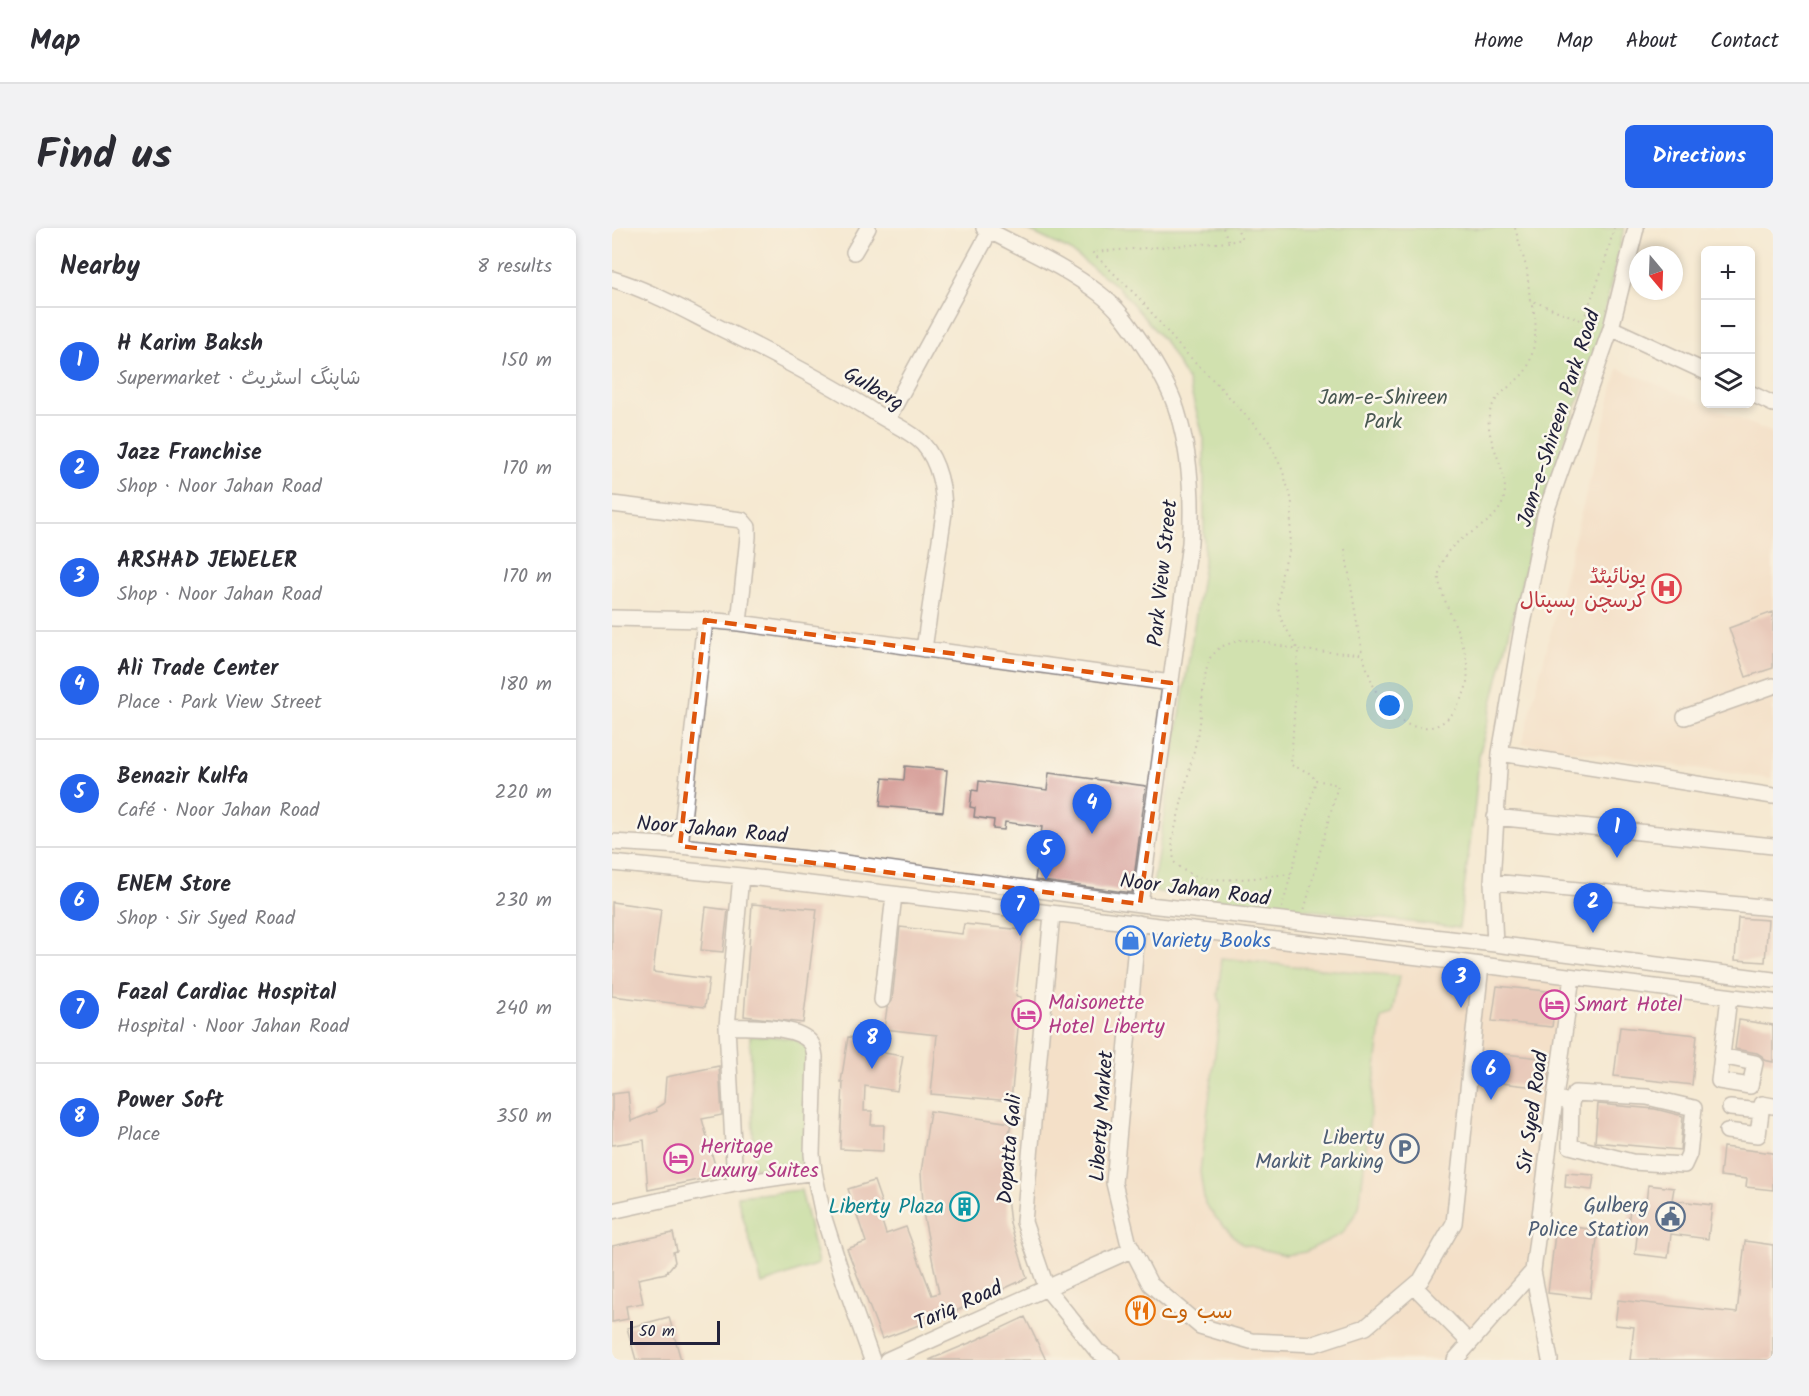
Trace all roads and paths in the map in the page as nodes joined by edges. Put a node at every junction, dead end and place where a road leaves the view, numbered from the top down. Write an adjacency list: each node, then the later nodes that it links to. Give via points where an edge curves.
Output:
1 (868, 228): 9 (street)
2 (1223, 228): 8 (path)
3 (1238, 228): 8 (path, via 1242,239)
4 (1515, 228): 11 (path, via 1527,270)
5 (1614, 228): 11 (path, via 1583,321)
6 (1636, 228): 12 (street, Jam-e-Shireen Park Road)
7 (987, 230): 16 (street); 25 (street, Park View Street, via 1071,273 1119,311 1151,359 1177,411 1192,508)
8 (1229, 242): 23 (path, via 1092,252 1142,300 1180,347 1268,440 1292,501 1278,607)
9 (854, 252)
10 (612, 279): 16 (street, Gulberg, via 639,287 777,356)
11 (1530, 300): 24 (path, via 1535,317 1530,360 1524,373 1495,401 1489,415 1491,443 1504,483 1503,502 1496,515 1449,551 1440,567 1439,580 1468,669 1465,691 1454,712 1437,727 1415,728 1396,718 1378,698)
12 (1611, 327): 13 (street); 28 (street, Jam-e-Shireen Park Road, via 1545,515)
13 (1701, 370)
14 (1755, 395): 15 (street)
15 (1773, 404)
16 (887, 420): 22 (street, Gulberg, via 923,443 944,494)
17 (612, 504): 21 (street, via 742,520 748,537)
18 (1345, 549): 24 (path)
19 (612, 618): 20 (street)
20 (705, 620): 21 (street); 34 (street)
21 (739, 623): 22 (street)
22 (924, 649): 25 (street)
23 (1298, 650): 24 (path); 29 (path, via 1291,765); 37 (path, via 1240,640 1220,647 1210,658 1197,738 1172,841 1174,862 1186,872 1204,877 1227,880)
24 (1362, 654)
25 (1171, 683): 41 (street, Park View Street)
26 (1773, 686): 27 (street)
27 (1685, 717)
28 (1500, 753): 30 (street); 32 (street, Jam-e-Shireen Park Road)
29 (1316, 780): 37 (path); 45 (path, via 1338,785)
30 (1704, 785): 31 (street); 31 (street, via 1728,783)
31 (1773, 794)
32 (1495, 817): 35 (street); 39 (street, Jam-e-Shireen Park Road)
33 (612, 842): 34 (street, Noor Jahan Road)
34 (680, 846): 41 (street, Noor Jahan Road, via 837,862)
35 (1773, 846)
36 (612, 863): 38 (street, Noor Jahan Road)
37 (1291, 874): 44 (path)
38 (741, 876): 40 (street, Noor Jahan Road); 54 (street)
39 (1492, 882): 42 (street); 47 (street, Jam-e-Shireen Park Road)
40 (894, 896): 43 (street, Noor Jahan Road); 52 (street)
41 (1140, 904): 44 (street, Noor Jahan Road)
42 (1773, 908)
43 (1052, 914): 46 (street, Noor Jahan Road); 67 (street, Dopatta Gali, via 1024,1222)
44 (1279, 920): 45 (street, Noor Jahan Road)
45 (1300, 922): 47 (street, Noor Jahan Road)
46 (1138, 923): 48 (street, Noor Jahan Road); 64 (street, Liberty Market, via 1114,1183)
47 (1495, 944): 50 (street, Noor Jahan Road)
48 (1481, 965): 49 (street, Noor Jahan Road); 66 (street, Liberty Market, via 1454,1223)
49 (1572, 977): 51 (street, Noor Jahan Road); 56 (street, Sir Syed Road)
50 (1773, 980)
51 (1729, 997): 53 (street, Noor Jahan Road); 55 (street)
52 (882, 1000)
53 (1773, 1002)
54 (727, 1026): 61 (street, via 783,1029 803,1035 812,1044); 62 (street)
55 (1721, 1056)
56 (1555, 1098): 57 (street); 65 (street, Sir Syed Road)
57 (1571, 1103): 57 (street, via 1570,1146 1632,1162 1684,1165 1689,1154 1694,1107 1647,1097 1575,1093)
58 (1730, 1108): 59 (street)
59 (1767, 1109): 60 (street, via 1758,1135)
60 (1727, 1131)
61 (814, 1172): 62 (street); 69 (street, via 843,1281)
62 (735, 1184): 63 (street)
63 (612, 1210)
64 (1131, 1251): 66 (street, Liberty Market, via 1150,1284 1200,1326 1251,1341 1314,1344 1366,1327); 67 (street, Tariq Road)
65 (1533, 1271): 68 (street); 73 (street, Sir Syed Road)
66 (1414, 1286): 68 (street)
67 (1047, 1289): 70 (street, Tariq Road); 71 (street, Dopatta Gali, via 1097,1351)
68 (1470, 1343): 72 (street)
69 (872, 1360)
70 (887, 1360)
71 (1112, 1360)
72 (1455, 1360)
73 (1550, 1360)

